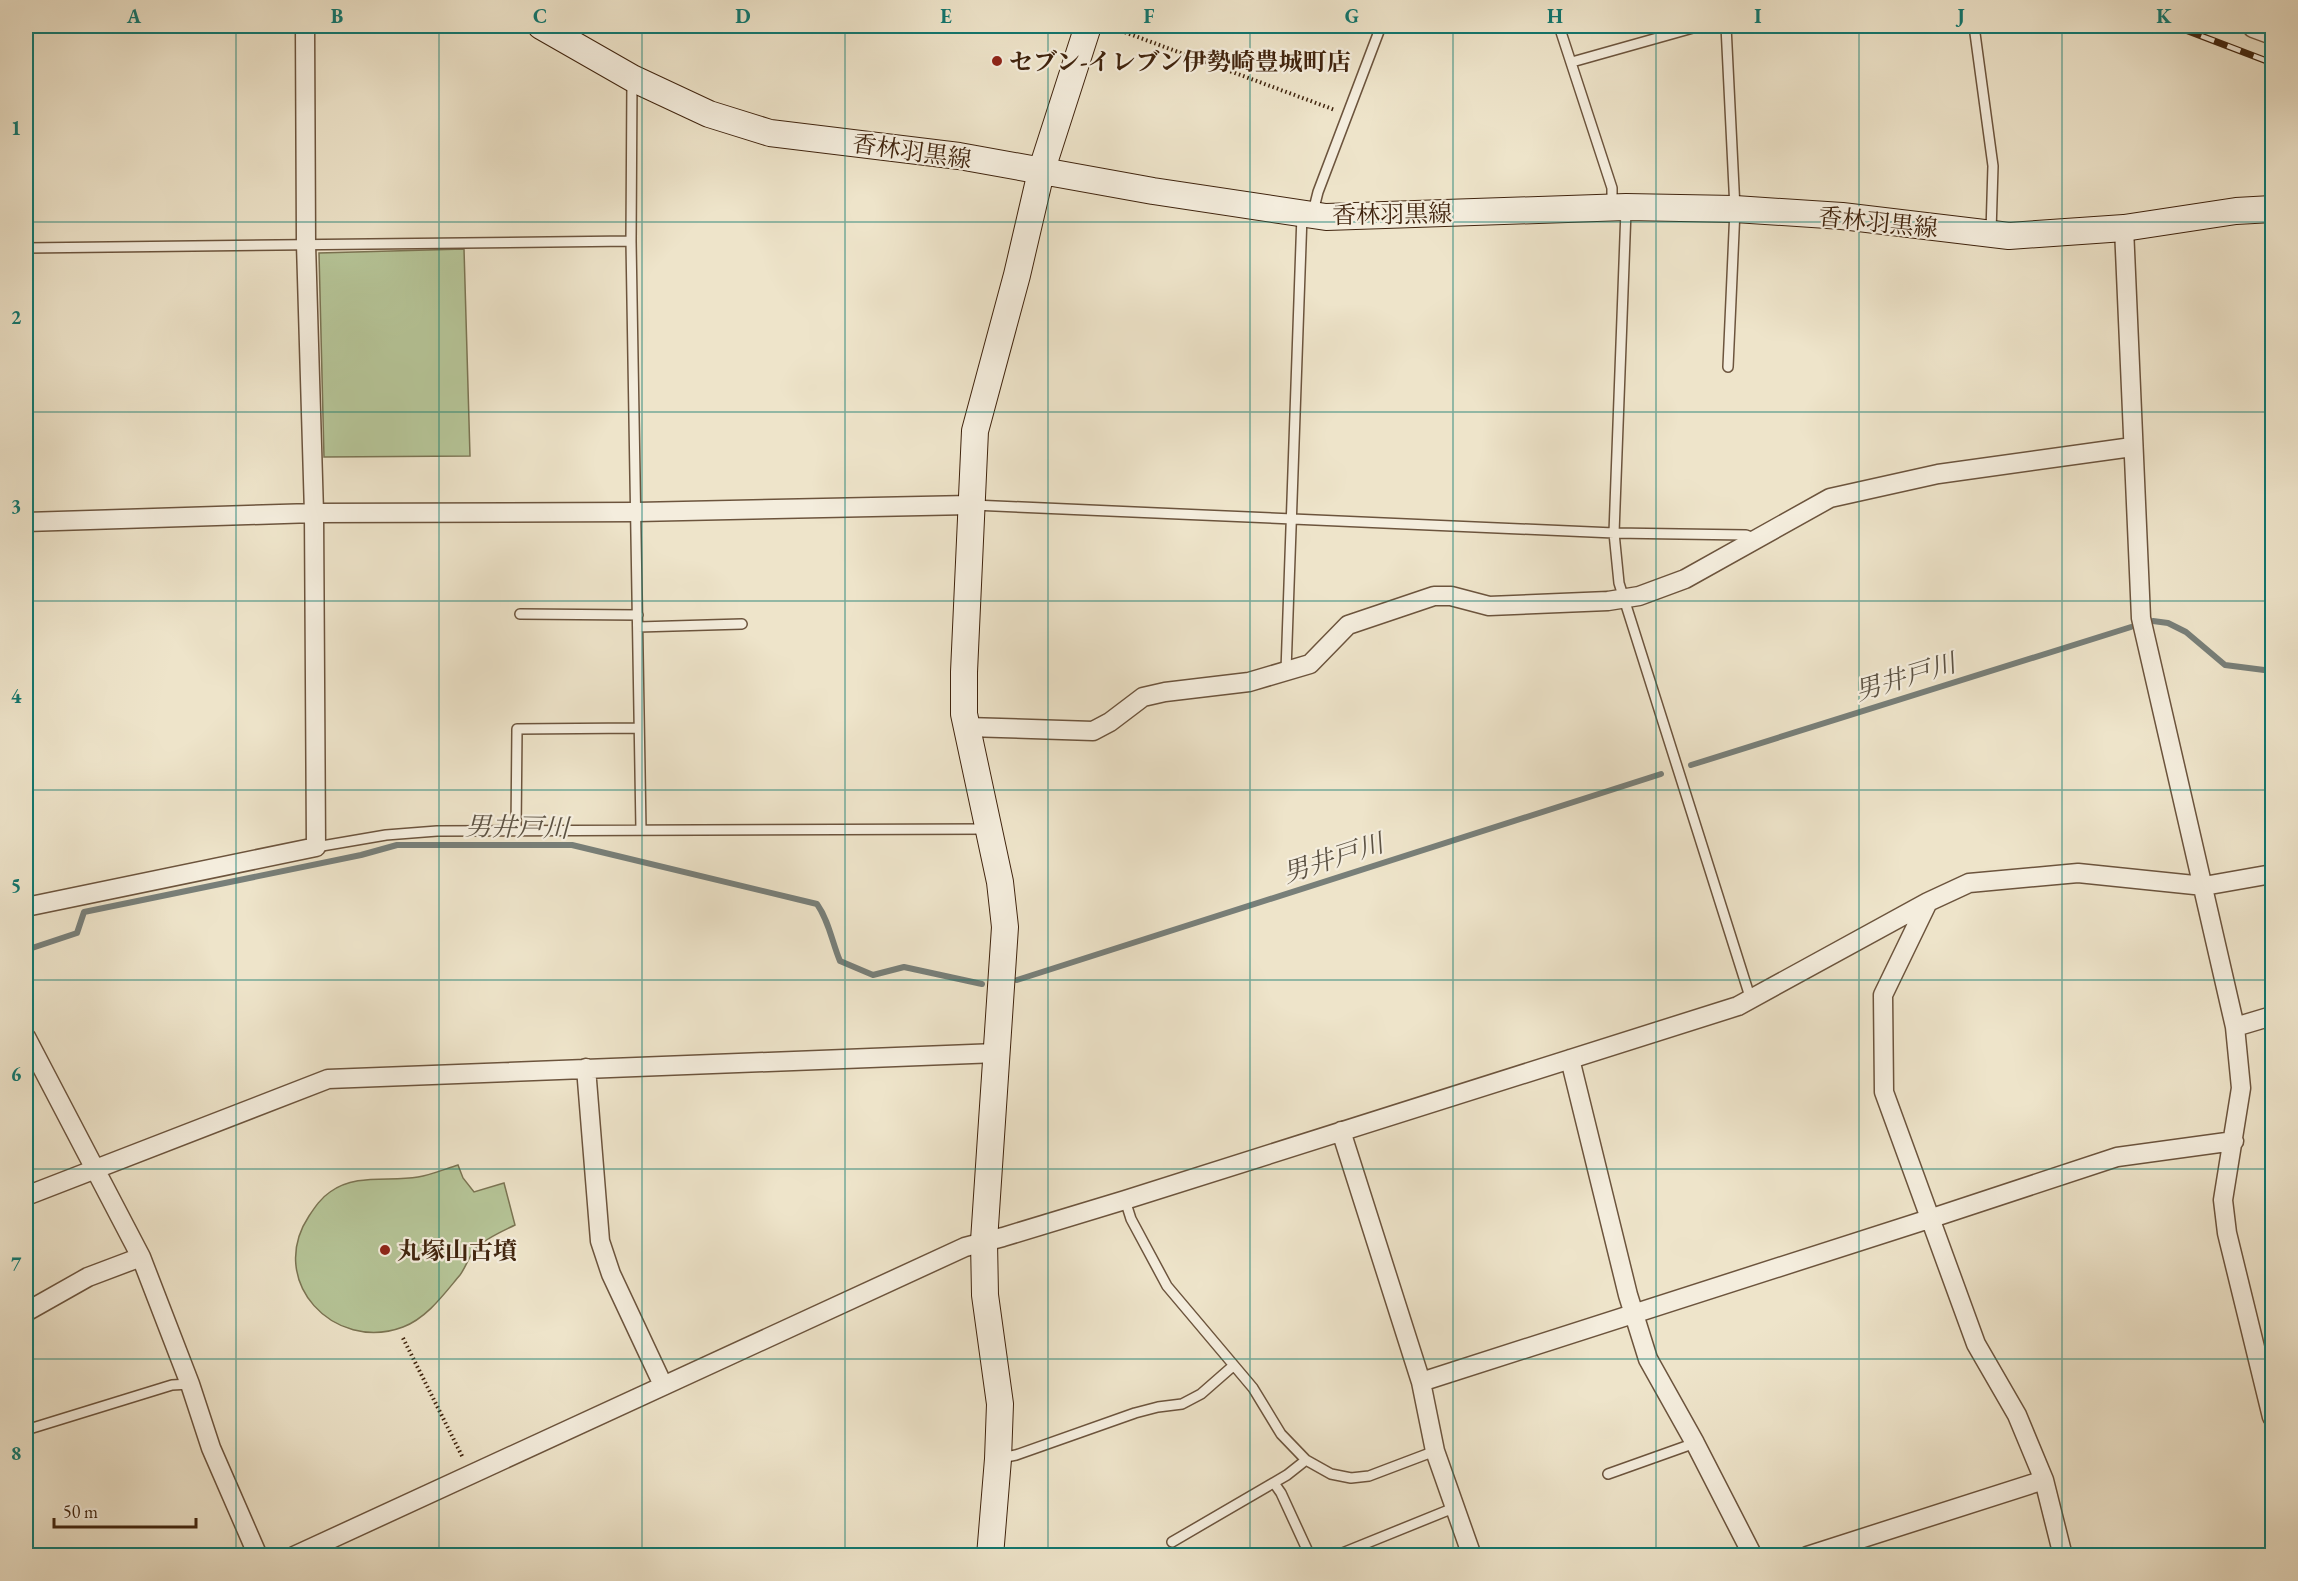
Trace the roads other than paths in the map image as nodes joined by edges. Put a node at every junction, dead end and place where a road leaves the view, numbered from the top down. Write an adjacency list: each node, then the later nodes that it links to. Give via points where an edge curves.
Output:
1 (305, 26): 21 (street)
2 (541, 26): 12 (main road, 香林羽黒線)
3 (1088, 26): 13 (main road)
4 (1381, 26): 17 (lane)
5 (1559, 26): 11 (lane)
6 (1700, 26): 11 (lane)
7 (1726, 26): 16 (lane)
8 (1974, 26): 19 (lane, via 1993,166)
9 (2251, 26): 10 (street)
10 (2272, 35)
11 (1572, 62): 14 (lane)
12 (632, 78): 13 (main road, 香林羽黒線, via 709,114 770,132 959,156); 20 (lane)
13 (1041, 172): 17 (main road, 香林羽黒線); 25 (main road, via 977,419)
14 (1619, 208): 16 (main road, 香林羽黒線); 17 (main road, 香林羽黒線, via 1326,217); 30 (lane)
15 (2272, 208): 18 (main road, 香林羽黒線)
16 (1735, 210): 19 (main road, 香林羽黒線, via 1842,216); 23 (lane)
17 (1307, 214): 28 (lane)
18 (2124, 228): 19 (main road, 香林羽黒線); 24 (street)
19 (1991, 235)
20 (631, 241): 21 (lane); 26 (lane)
21 (306, 244): 22 (lane); 27 (street)
22 (26, 248)
23 (1728, 367)
24 (2132, 447): 31 (street, via 1938,474 1830,498); 45 (street, via 2141,618)
25 (970, 505): 26 (street); 28 (lane); 38 (main road, via 963,700)
26 (637, 512): 27 (street); 34 (lane)
27 (314, 513): 29 (street); 43 (street)
28 (1291, 519): 30 (lane); 37 (lane)
29 (26, 522)
30 (1614, 533): 31 (lane, via 1746,535); 32 (lane)
31 (1758, 539): 32 (street, via 1684,579)
32 (1622, 599): 37 (street, via 1489,606 1451,596 1434,596 1348,625 1310,664); 48 (lane)
33 (520, 614): 34 (lane)
34 (638, 615): 36 (lane)
35 (742, 624): 36 (lane)
36 (638, 627): 39 (lane)
37 (1286, 671): 38 (street, via 1249,682 1143,698 1093,731)
38 (967, 727): 40 (main road)
39 (639, 728): 41 (lane, via 517,729); 42 (lane)
40 (988, 829): 42 (lane); 52 (main road, via 1005,927)
41 (516, 831): 42 (lane); 43 (lane, via 386,835)
42 (641, 831)
43 (316, 847): 47 (street)
44 (2272, 874): 45 (street)
45 (2204, 886): 46 (street, via 2078,873 1969,883); 50 (street)
46 (1928, 902): 48 (street); 60 (street, via 1883,996 1883,1006 1884,1092)
47 (26, 907)
48 (1751, 1000): 53 (street)
49 (2272, 1016): 50 (street)
50 (2235, 1027): 56 (street, via 2241,1088)
51 (26, 1037): 57 (street)
52 (997, 1053): 54 (street); 61 (main road)
53 (1570, 1059): 55 (street); 64 (street)
54 (586, 1068): 57 (street, via 328,1079); 68 (street, via 600,1241)
55 (1341, 1131): 59 (street); 66 (street)
56 (2234, 1141): 60 (street, via 2117,1157); 69 (street, via 2223,1200 2227,1233)
57 (96, 1169): 58 (street); 62 (street)
58 (26, 1196)
59 (1125, 1200): 61 (street); 65 (lane, via 1167,1286)
60 (1929, 1219): 64 (street); 76 (street, via 1976,1344 2017,1415)
61 (984, 1241): 68 (street); 73 (main road, via 986,1296 1000,1404)
62 (141, 1257): 63 (street, via 88,1277); 67 (street)
63 (26, 1312)
64 (1633, 1313): 66 (street); 71 (street, via 1648,1359)
65 (1233, 1366): 73 (lane, via 1202,1394 1182,1404 1135,1413); 74 (lane, via 1253,1388 1281,1434)
66 (1421, 1382): 72 (street)
67 (189, 1384): 70 (lane, via 171,1385); 80 (street, via 211,1448)
68 (663, 1385): 81 (street)
69 (2272, 1417)
70 (26, 1430)
71 (1695, 1443): 75 (lane); 86 (street)
72 (1435, 1451): 74 (lane, via 1369,1476 1351,1478 1331,1474); 78 (street)
73 (998, 1459): 82 (main road)
74 (1306, 1460): 77 (lane)
75 (1608, 1474)
76 (2044, 1480): 87 (street); 88 (street)
77 (1274, 1483): 79 (lane); 83 (lane)
78 (1456, 1507): 84 (lane); 85 (street)
79 (1172, 1542)
80 (258, 1556)
81 (294, 1556)
82 (990, 1556)
83 (1310, 1556)
84 (1335, 1556)
85 (1472, 1556)
86 (1753, 1556)
87 (1807, 1556)
88 (2063, 1556)

